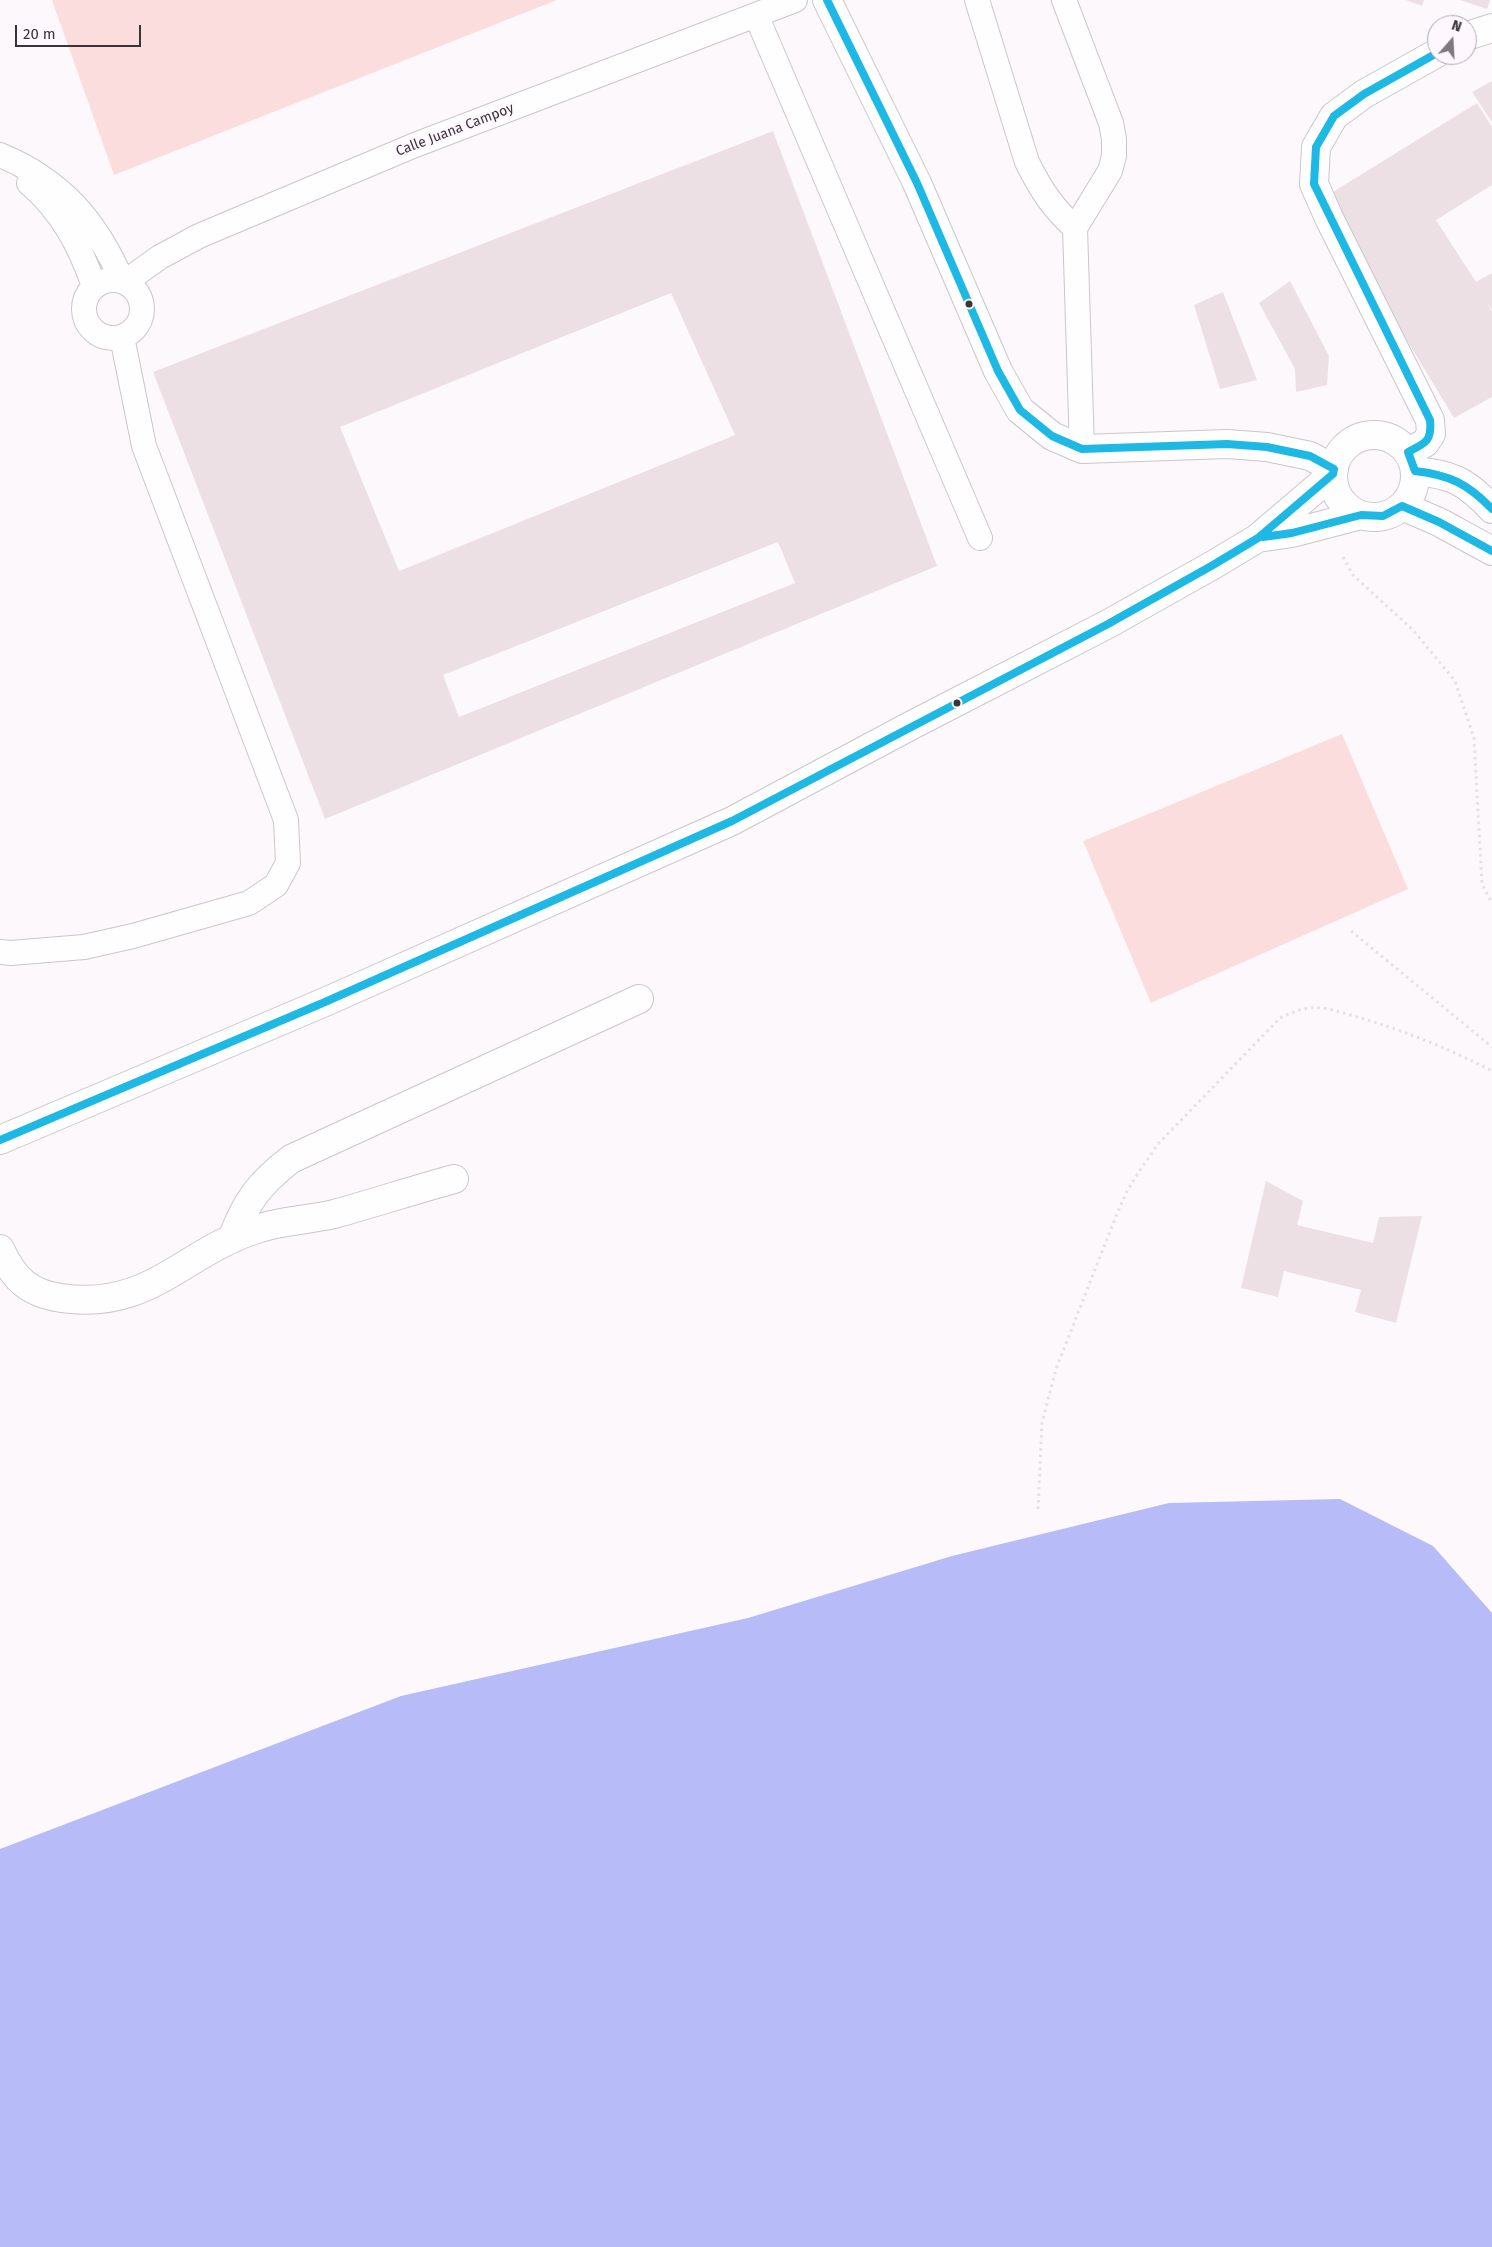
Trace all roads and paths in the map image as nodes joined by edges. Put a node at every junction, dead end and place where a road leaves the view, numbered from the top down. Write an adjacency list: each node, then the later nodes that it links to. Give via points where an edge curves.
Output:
1 (795, 0): 5 (lane, Calle Juana Campoy)
2 (827, 0): 15 (street, via 916,183 998,371 1020,410 1052,436)
3 (977, 0): 11 (lane, via 1027,162 1039,187)
4 (1064, 0): 11 (lane, via 1111,123 1114,139 1110,171)
5 (756, 15): 12 (lane, Calle Juana Campoy, via 415,145 208,232 160,257); 22 (lane)
6 (1492, 28): 7 (street)
7 (1477, 33)
8 (1427, 59): 16 (street, via 1364,94 1334,116 1316,148 1314,184 1430,420 1432,434)
9 (0, 156): 12 (lane, via 44,178 69,198 96,230)
10 (0, 160): 13 (lane, via 41,193 64,221 82,253)
11 (1075, 228): 15 (lane)
12 (123, 282): 13 (lane, via 112,280); 14 (lane, via 140,296 142,316 138,325)
13 (94, 286): 14 (lane, via 84,306 88,323 100,335 111,339)
14 (122, 337): 27 (lane, via 144,446 286,820 288,863 276,885 249,903 84,947)
15 (1082, 449): 17 (street, via 1227,444 1267,447 1310,456)
16 (1411, 462): 17 (street, via 1398,443 1372,435 1358,438 1346,446 1338,456); 18 (street, via 1413,490); 19 (street, via 1463,482)
17 (1334, 471): 20 (street, via 1338,495); 23 (street)
18 (1402, 506): 20 (street, via 1383,516); 24 (street)
19 (1492, 509)
20 (1361, 515): 21 (street)
21 (1327, 525): 23 (street); 25 (path, via 1353,576 1413,630 1455,682 1474,738 1482,884)
22 (980, 538)
23 (1258, 538): 31 (street, via 1108,624 732,821 325,1002)
24 (1492, 551)
25 (1492, 903)
26 (1351, 931): 29 (path)
27 (0, 952)
28 (639, 999): 33 (street, via 291,1160 254,1193)
29 (1492, 1047)
30 (1492, 1071): 35 (path, via 1398,1029 1320,1007 1299,1009 1280,1018 1158,1144 1127,1191 1048,1396 1042,1423)
31 (0, 1140)
32 (454, 1179): 33 (street, via 333,1214 260,1227)
33 (232, 1239): 34 (street, via 135,1292 109,1299 81,1301 38,1292 23,1284 11,1271)
34 (0, 1249)
35 (1038, 1509)

